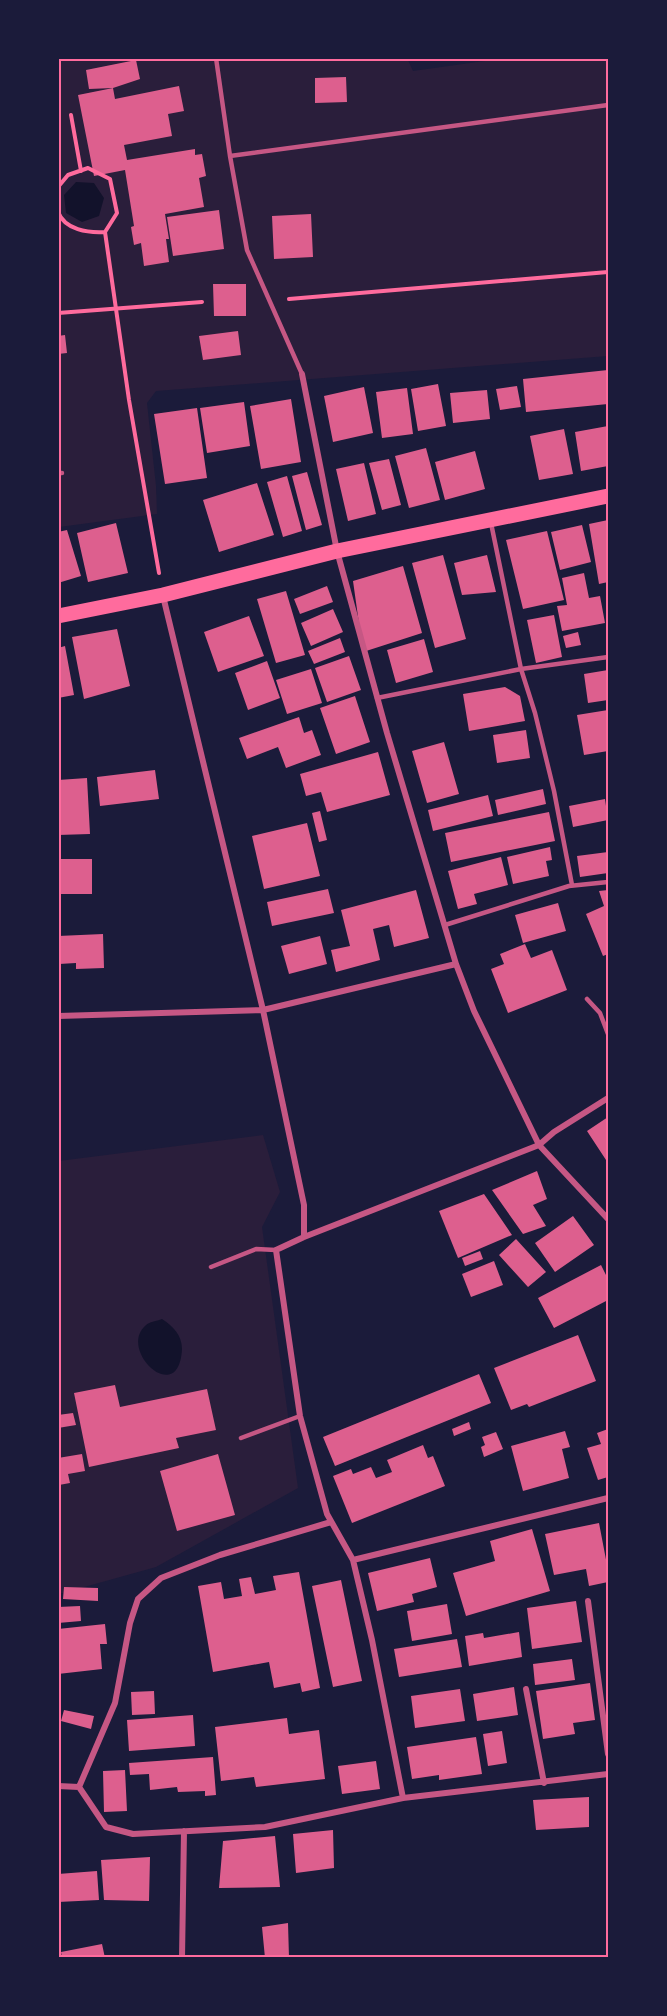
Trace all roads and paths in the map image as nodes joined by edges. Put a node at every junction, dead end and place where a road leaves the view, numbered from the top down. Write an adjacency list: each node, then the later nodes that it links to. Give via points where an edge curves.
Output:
1 (216, 58): 4 (lane)
2 (609, 105): 4 (lane)
3 (71, 115): 5 (path)
4 (230, 156): 10 (lane, via 247,250)
5 (81, 171): 6 (path, via 68,176); 8 (path, via 88,168 110,179 117,213)
6 (58, 187)
7 (58, 212): 8 (path, via 70,227)
8 (105, 232): 12 (path)
9 (609, 272): 10 (path)
10 (269, 300): 14 (lane)
11 (201, 302): 12 (path)
12 (116, 308): 13 (path); 18 (path)
13 (58, 313)
14 (302, 374): 17 (street)
15 (609, 496): 16 (main road)
16 (490, 520): 17 (main road); 21 (lane)
17 (337, 551): 18 (main road); 22 (street)
18 (163, 594): 19 (main road); 28 (street)
19 (58, 616)
20 (609, 657): 21 (lane)
21 (520, 669): 22 (lane); 24 (lane, via 554,791)
22 (377, 698): 25 (street)
23 (609, 882): 24 (lane)
24 (572, 885): 25 (lane)
25 (445, 925): 26 (street)
26 (456, 964): 28 (street); 32 (street, via 474,1011)
27 (586, 999): 30 (lane, via 600,1013)
28 (263, 1010): 29 (street); 34 (street, via 304,1205)
29 (58, 1016)
30 (609, 1034)
31 (609, 1098): 32 (street)
32 (539, 1145): 33 (street); 34 (street)
33 (609, 1219)
34 (304, 1237): 35 (street)
35 (276, 1250): 36 (lane, via 256,1250); 37 (street)
36 (211, 1266)
37 (300, 1416): 38 (lane); 40 (street)
38 (241, 1438)
39 (609, 1498): 41 (street)
40 (331, 1522): 41 (street); 48 (street, via 220,1555 161,1578 138,1599 115,1704)
41 (353, 1560): 49 (street)
42 (588, 1602): 44 (street)
43 (526, 1689): 46 (street)
44 (609, 1754)
45 (609, 1774): 46 (street)
46 (544, 1783): 49 (street)
47 (58, 1786): 48 (street)
48 (79, 1787): 50 (street, via 106,1827 133,1834)
49 (403, 1798): 50 (street, via 265,1827)
50 (184, 1831): 51 (street)
51 (182, 1958)

